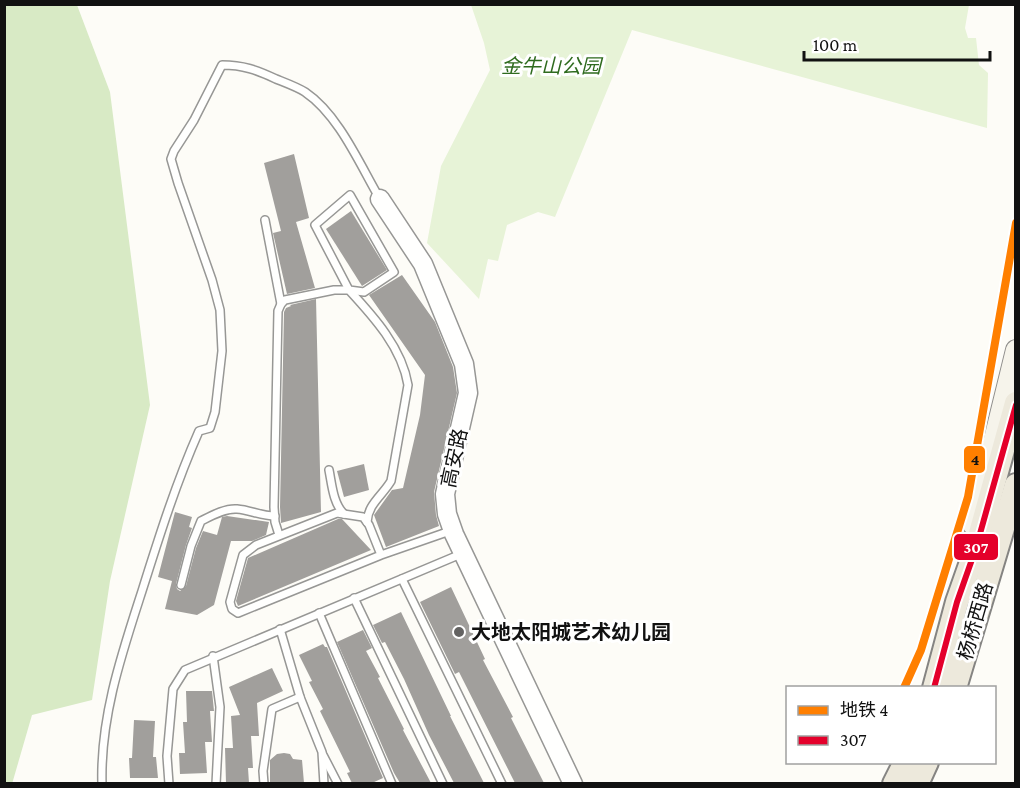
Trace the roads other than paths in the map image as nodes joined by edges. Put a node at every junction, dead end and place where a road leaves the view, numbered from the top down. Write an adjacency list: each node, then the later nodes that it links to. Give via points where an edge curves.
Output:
1 (380, 199): 12 (street, 高安路, via 423,264 464,364 468,393 445,494); 29 (lane, via 340,130 316,101 256,70 222,65 171,159 220,310 222,351 215,412 210,428 199,431 186,461 128,633 111,690)
2 (265, 220): 4 (lane)
3 (350, 290): 3 (lane, via 364,292 394,272 350,195 315,225); 4 (lane, via 313,293); 11 (lane, via 379,325 406,371 408,385 391,481 368,512)
4 (281, 304): 10 (lane, via 277,328)
5 (1016, 350): 19 (main road, via 978,497)
6 (1016, 403): 19 (main road, 杨桥西路)
7 (329, 470): 9 (lane, via 336,502)
8 (1016, 485): 24 (main road, 杨桥西路)
9 (344, 514): 11 (lane, via 363,517); 13 (lane, via 337,513)
10 (275, 516): 13 (lane); 17 (lane, via 236,508 201,521)
11 (367, 522): 15 (lane)
12 (453, 530): 14 (street, 高安路); 15 (lane)
13 (279, 535): 15 (lane, via 243,555 230,602 238,613)
14 (463, 553): 16 (lane); 38 (street, 高安路)
15 (381, 555)
16 (402, 579): 18 (lane); 37 (lane)
17 (181, 585)
18 (354, 598): 20 (lane); 36 (lane)
19 (957, 602): 23 (main road, 杨桥西路)
20 (319, 613): 21 (lane); 35 (lane)
21 (280, 629): 22 (lane); 25 (lane)
22 (213, 656): 30 (lane, via 185,669 173,689 167,756); 31 (lane, via 220,707)
23 (934, 686)
24 (955, 686)
25 (300, 697): 26 (lane); 32 (lane, via 272,709)
26 (322, 752): 33 (lane); 34 (lane)
27 (903, 764): 39 (main road)
28 (926, 764): 40 (main road)
29 (102, 783)
30 (169, 783)
31 (216, 783)
32 (264, 783)
33 (324, 783)
34 (338, 783)
35 (392, 783)
36 (443, 783)
37 (502, 783)
38 (573, 783)
39 (894, 783)
40 (917, 783)

